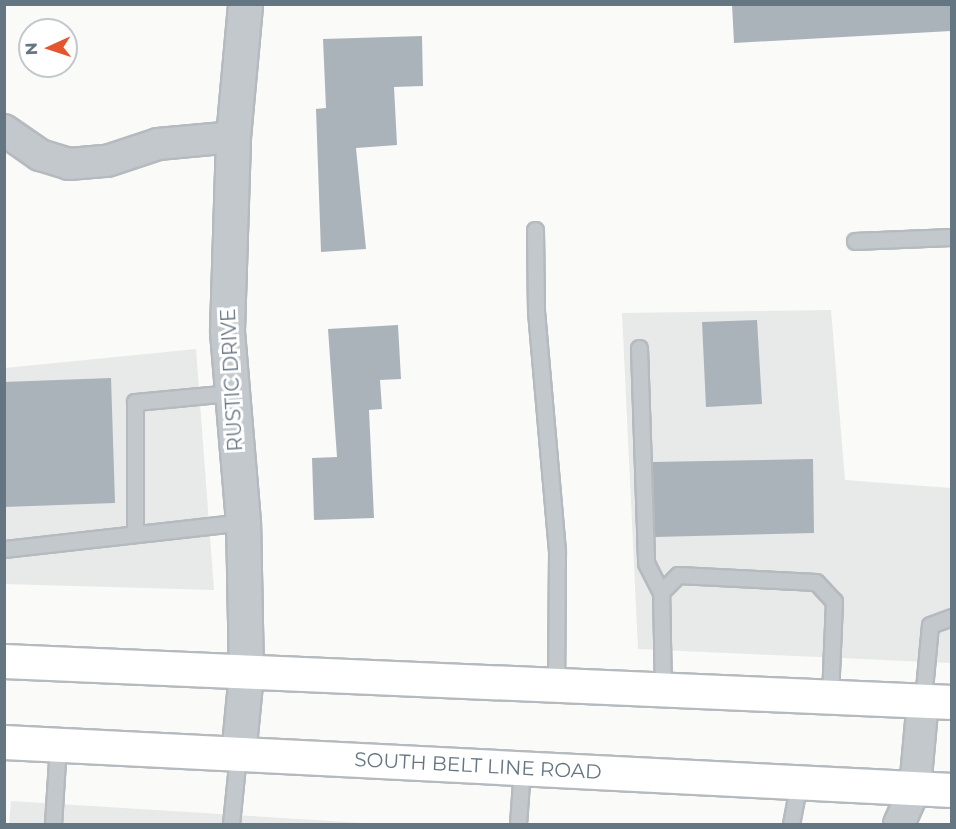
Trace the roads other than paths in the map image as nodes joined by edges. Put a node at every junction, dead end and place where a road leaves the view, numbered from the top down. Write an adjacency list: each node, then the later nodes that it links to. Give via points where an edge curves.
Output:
1 (245, 4): 3 (street, RUSTIC DRIVE)
2 (4, 130): 3 (street, via 40,155 69,164 107,161 158,144)
3 (233, 137): 8 (street, RUSTIC DRIVE, via 227,330)
4 (535, 230): 16 (lane, via 536,311 557,553)
5 (951, 237): 6 (lane)
6 (855, 241)
7 (639, 348): 12 (lane, via 646,563)
8 (230, 393): 9 (street, RUSTIC DRIVE); 10 (lane, via 135,402)
9 (243, 522): 10 (lane); 15 (street, RUSTIC DRIVE)
10 (135, 534): 11 (lane)
11 (4, 549)
12 (661, 592): 17 (lane); 18 (lane, via 678,575 816,582 834,601)
13 (951, 617): 19 (lane, via 930,625)
14 (4, 661): 15 (main road)
15 (246, 674): 16 (main road); 22 (street, RUSTIC DRIVE)
16 (556, 687): 17 (main road)
17 (663, 692): 18 (main road)
18 (830, 698): 19 (main road)
19 (937, 701): 25 (street)
20 (4, 742): 21 (main road, SOUTH BELT LINE ROAD)
21 (58, 744): 22 (main road, SOUTH BELT LINE ROAD); 27 (lane)
22 (238, 754): 23 (main road, SOUTH BELT LINE ROAD); 28 (lane)
23 (522, 768): 24 (main road, SOUTH BELT LINE ROAD); 29 (lane)
24 (799, 782): 25 (main road, SOUTH BELT LINE ROAD); 30 (lane)
25 (915, 788): 26 (main road, SOUTH BELT LINE ROAD); 31 (street)
26 (951, 790)
27 (53, 825)
28 (231, 825)
29 (518, 825)
30 (790, 825)
31 (899, 825)

